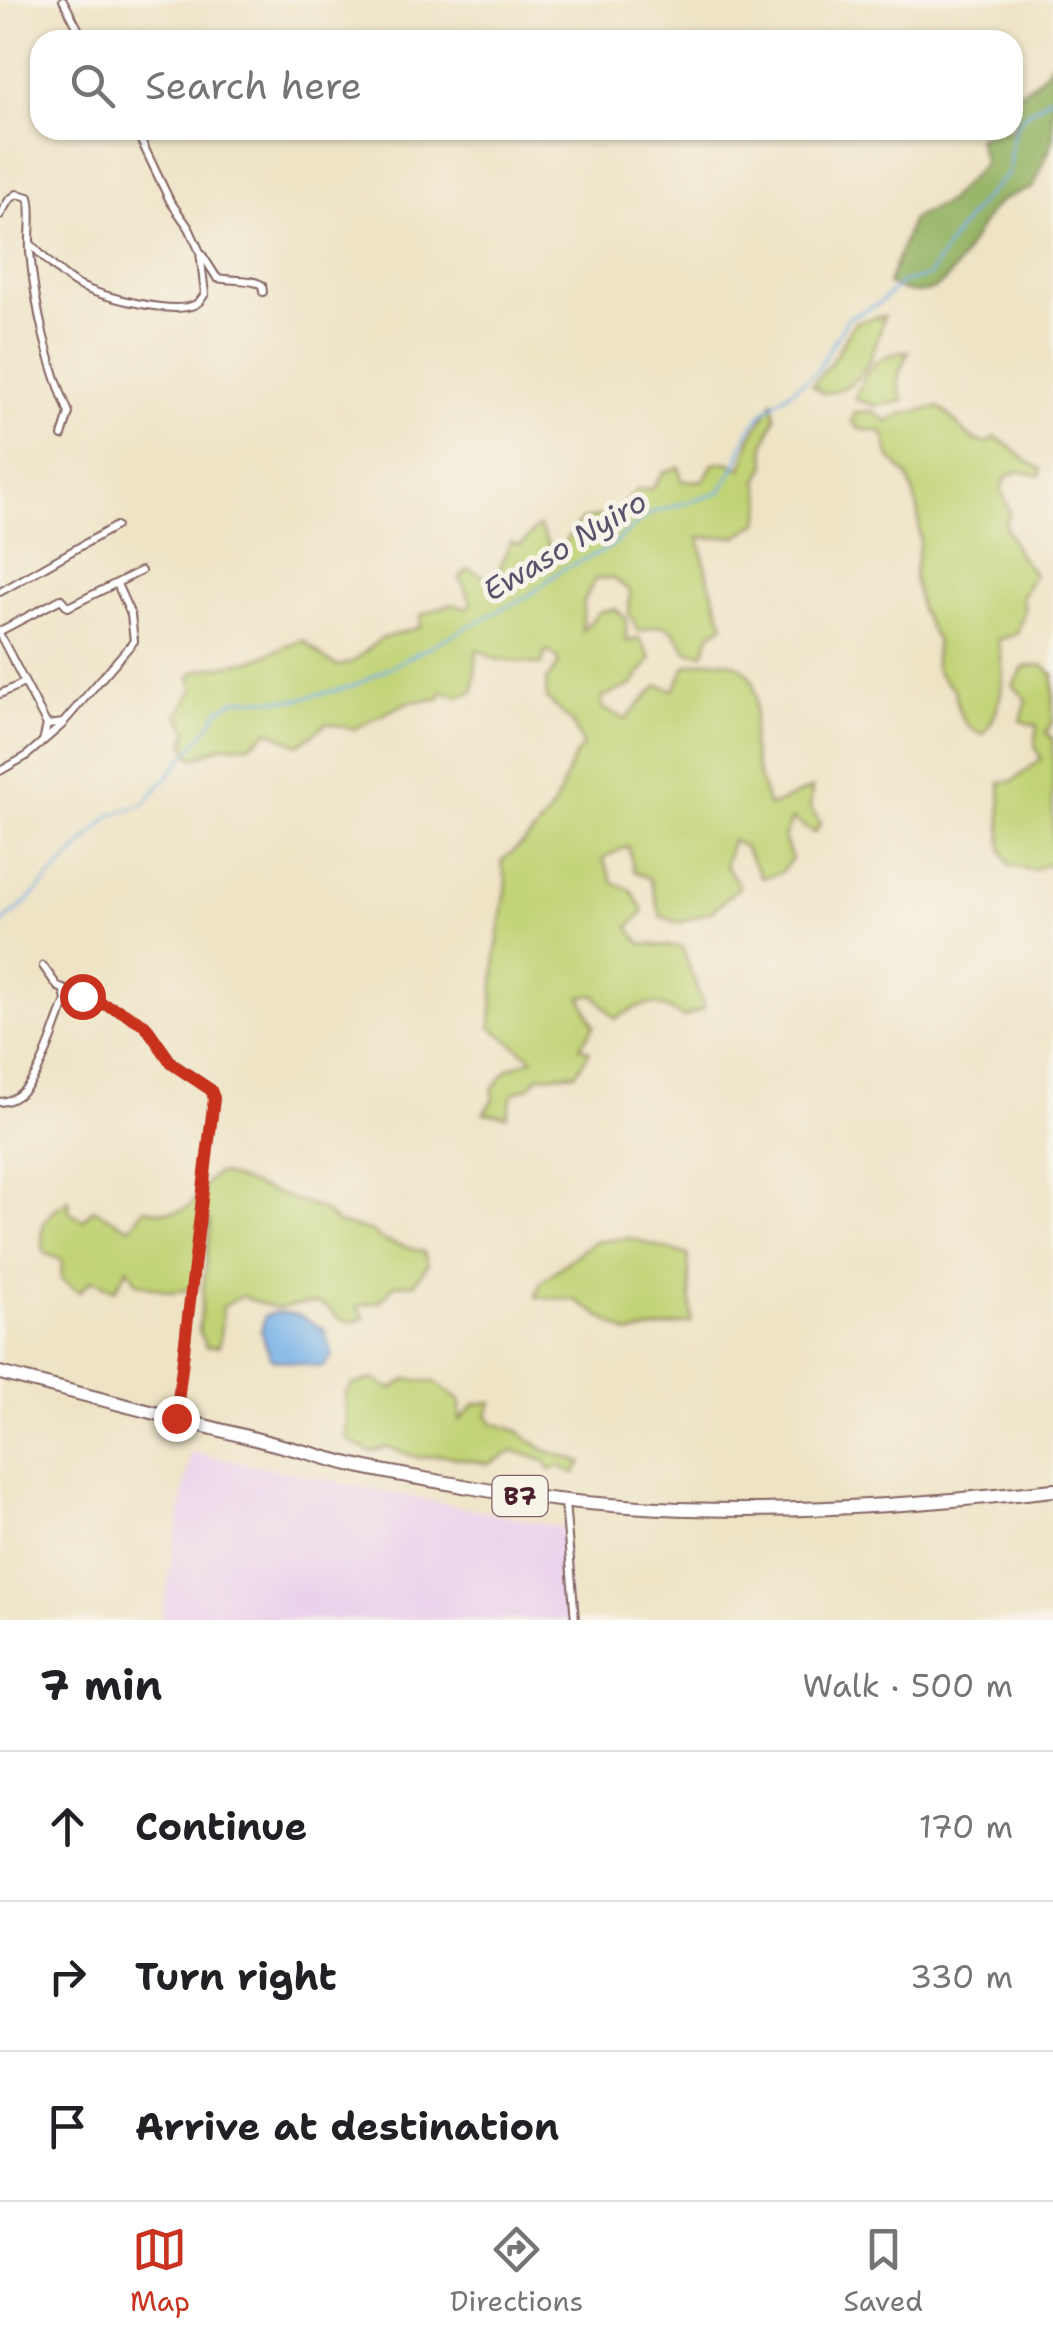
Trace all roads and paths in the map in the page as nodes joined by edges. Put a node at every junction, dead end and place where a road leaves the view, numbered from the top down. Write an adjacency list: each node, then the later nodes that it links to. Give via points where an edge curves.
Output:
1 (63, 0): 2 (street)
2 (79, 30)
3 (141, 140): 6 (street)
4 (0, 216): 5 (street, via 17,194 29,197)
5 (30, 243): 6 (street, via 73,283 152,306 198,303 205,294); 8 (street, via 38,314 69,412)
6 (200, 252): 7 (street, via 217,278 257,282)
7 (263, 292)
8 (62, 436)
9 (116, 526): 12 (street)
10 (141, 571): 11 (street)
11 (118, 584): 13 (street, via 68,607 61,599); 16 (street, via 132,614 134,641)
12 (0, 592)
13 (0, 633): 14 (street)
14 (24, 683): 15 (street); 17 (street)
15 (0, 694)
16 (63, 723): 17 (street); 18 (street)
17 (47, 725): 18 (street)
18 (43, 741): 19 (street)
19 (0, 770)
20 (43, 966): 21 (street)
21 (63, 989): 22 (street, via 66,1001 36,1078); 24 (street, via 145,1025 172,1064 214,1098)
22 (0, 1102)
23 (0, 1373): 24 (highway, B7)
24 (176, 1418): 26 (highway, B7, via 361,1469)
25 (1053, 1490): 26 (highway, B7, via 841,1510 663,1510)
26 (565, 1502): 27 (street)
27 (575, 1620)

